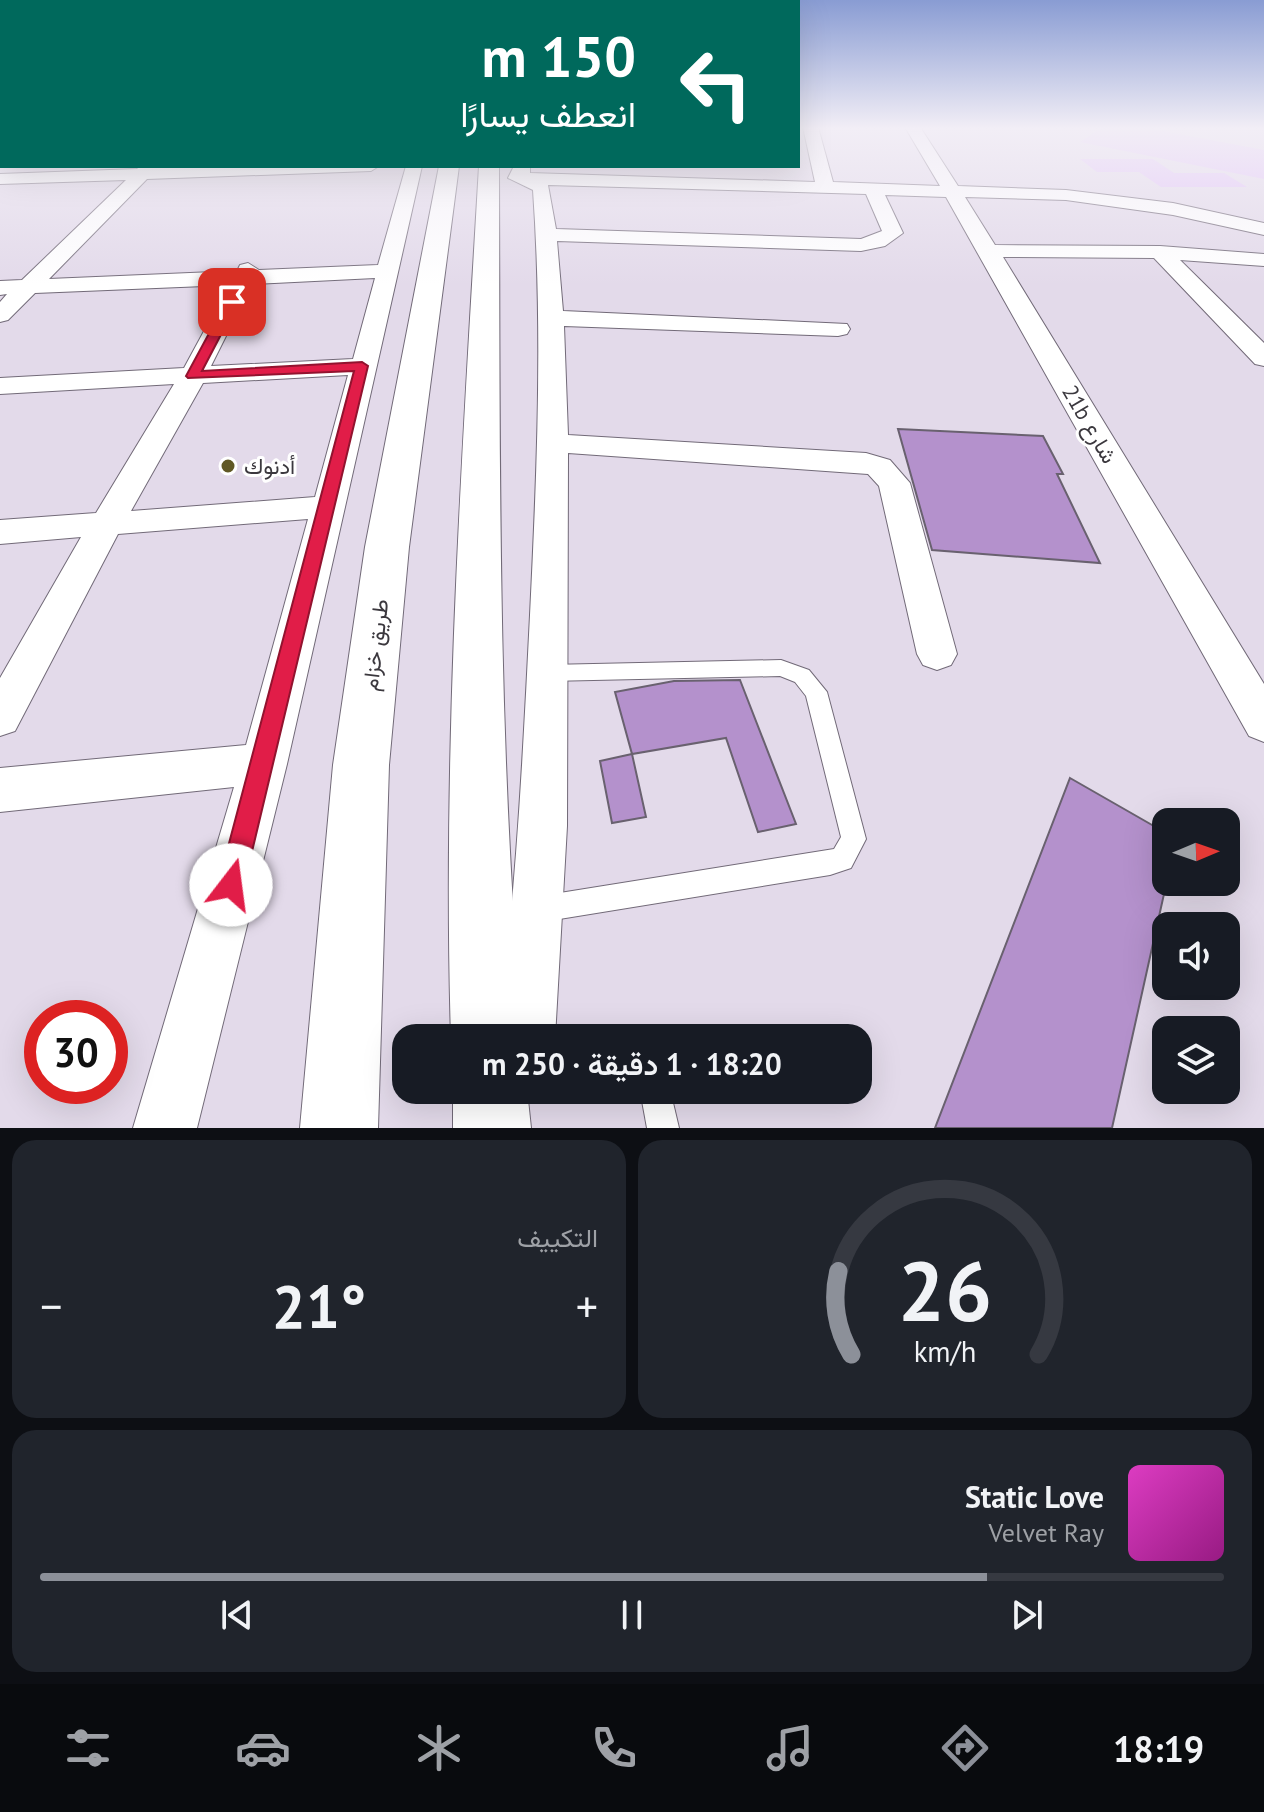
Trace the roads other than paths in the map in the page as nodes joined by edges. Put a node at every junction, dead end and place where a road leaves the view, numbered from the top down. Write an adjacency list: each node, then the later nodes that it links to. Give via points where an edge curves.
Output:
1 (136, 180): 19 (street)
2 (470, 180): 17 (street)
3 (474, 180): 37 (main road, طريق خزام, via 387,547)
4 (477, 180): 40 (main road, via 487,235 476,654 478,891)
5 (507, 180): 13 (street, via 541,187)
6 (642, 180): 9 (street)
7 (823, 180): 9 (street)
8 (944, 180): 11 (street, 21b شارع)
9 (825, 187): 10 (street)
10 (873, 189): 11 (street); 13 (street, via 893,233 861,245)
11 (951, 191): 12 (street, via 1118,200); 14 (street, 21b شارع)
12 (1264, 229)
13 (547, 235): 22 (street)
14 (989, 251): 15 (street); 35 (street, 21b شارع)
15 (1160, 252): 16 (street); 24 (street)
16 (1264, 260)
17 (388, 267): 18 (street); 25 (street)
18 (246, 274): 19 (street); 26 (street)
19 (33, 283): 20 (street); 21 (street)
20 (0, 288)
21 (0, 315)
22 (552, 318): 23 (street); 28 (street)
23 (838, 329)
24 (1264, 358)
25 (362, 366): 26 (street); 29 (street)
26 (193, 376): 27 (street); 30 (street)
27 (0, 386)
28 (553, 443): 32 (street, via 879,467 894,483); 33 (street)
29 (328, 507): 30 (street); 36 (street)
30 (106, 524): 31 (street); 34 (street)
31 (0, 532)
32 (937, 654)
33 (548, 673): 39 (street); 39 (lane, via 781,668 802,676 816,692 854,839 842,859 830,863)
34 (0, 718)
35 (1264, 723)
36 (264, 764): 38 (street); 45 (street)
37 (361, 765): 46 (street); 47 (main road, طريق خزام)
38 (0, 790)
39 (538, 910): 41 (street)
40 (486, 1024)
41 (527, 1024)
42 (491, 1104): 48 (main road)
43 (517, 1104): 49 (street)
44 (658, 1104): 50 (lane)
45 (165, 1128)
46 (310, 1128)
47 (339, 1128)
48 (492, 1128)
49 (513, 1128)
50 (663, 1128)

